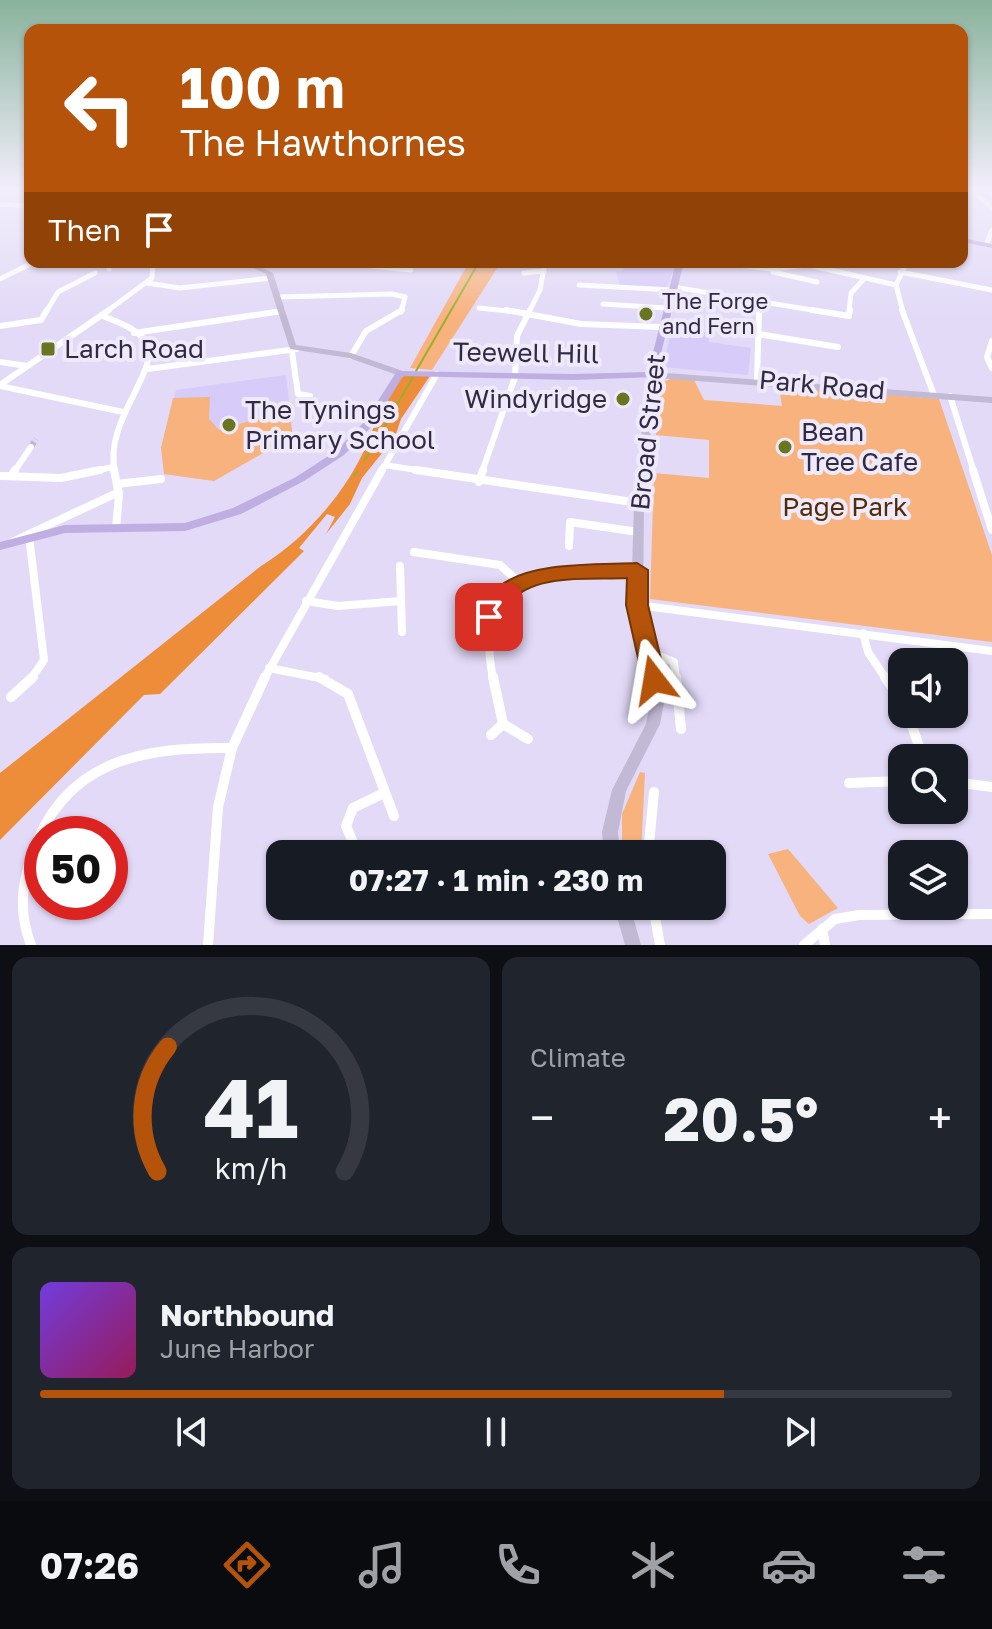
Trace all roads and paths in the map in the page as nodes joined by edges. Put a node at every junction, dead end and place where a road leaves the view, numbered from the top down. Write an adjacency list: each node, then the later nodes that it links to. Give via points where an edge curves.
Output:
1 (968, 241): 2 (main road)
2 (989, 246)
3 (24, 267): 21 (street)
4 (153, 268): 25 (street)
5 (262, 268): 22 (street)
6 (380, 268): 14 (street)
7 (544, 268): 15 (street)
8 (677, 268): 27 (main road, Broad Street)
9 (748, 268): 16 (street)
10 (786, 268): 16 (street)
11 (814, 268): 17 (street)
12 (834, 268): 17 (street)
13 (903, 268): 18 (street)
14 (411, 270)
15 (544, 271): 20 (street); 37 (street)
16 (773, 272): 24 (street)
17 (831, 272): 23 (street)
18 (900, 272): 28 (street); 29 (street)
19 (95, 273): 38 (street, via 58,292 41,320)
20 (524, 273)
21 (2, 278)
22 (271, 278): 25 (street, via 180,288); 30 (street)
23 (864, 279): 28 (street); 31 (street, via 851,293 849,316)
24 (817, 282)
25 (147, 283): 36 (street)
26 (579, 285): 27 (street)
27 (672, 288): 31 (street); 34 (main road, Broad Street)
28 (898, 288): 56 (street, via 905,322)
29 (992, 290)
30 (278, 297): 35 (street); 45 (street, via 405,297 401,312 366,331)
31 (759, 301): 41 (street)
32 (603, 304): 34 (street)
33 (479, 308): 37 (street)
34 (666, 308): 39 (main road, Broad Street)
35 (282, 311): 40 (street); 44 (street)
36 (103, 316): 40 (street); 47 (street)
37 (526, 316): 39 (street); 53 (street, via 517,336)
38 (0, 326)
39 (661, 327): 52 (main road, Broad Street)
40 (134, 333): 49 (street, via 150,346)
41 (758, 334): 43 (street); 54 (street)
42 (992, 341): 48 (street, via 987,357)
43 (838, 347)
44 (295, 350): 45 (street); 49 (street); 57 (street, via 298,394)
45 (351, 356): 50 (street)
46 (0, 362): 47 (street)
47 (27, 366): 55 (street)
48 (992, 368)
49 (148, 369): 60 (street)
50 (404, 373): 51 (main road, Teewell Hill); 68 (main road, via 359,437 270,496 185,527)
51 (434, 374): 53 (main road, Teewell Hill); 62 (street)
52 (652, 375): 53 (main road, Teewell Hill); 54 (street, Park Road); 67 (street, Broad Street)
53 (515, 377): 65 (street)
54 (757, 380): 56 (street, Park Road)
55 (0, 386): 60 (street)
56 (934, 395): 58 (street, Park Road)
57 (310, 396)
58 (950, 396): 59 (street, Park Road); 69 (street)
59 (992, 400)
60 (123, 412): 63 (street, via 112,442)
61 (31, 447): 63 (street, via 7,476 61,478)
62 (384, 465): 65 (street); 78 (street)
63 (113, 467): 66 (street)
64 (161, 479): 66 (street)
65 (479, 482): 67 (street)
66 (118, 488): 68 (street); 72 (street)
67 (639, 503): 70 (street, Broad Street)
68 (116, 528): 71 (main road)
69 (992, 530)
70 (638, 532): 73 (street, via 570,522); 76 (street, Broad Street)
71 (29, 536): 72 (main road); 87 (street, via 44,660)
72 (6, 544)
73 (569, 546)
74 (414, 552): 77 (street, via 436,551 500,565)
75 (400, 566): 79 (street)
76 (637, 570): 77 (street, via 556,574); 80 (street, Broad Street)
77 (521, 584): 88 (street, via 496,603 487,628)
78 (306, 601): 79 (street, via 338,606); 85 (street)
79 (401, 601): 81 (street)
80 (637, 605): 82 (street); 83 (street, Broad Street)
81 (402, 632)
82 (863, 633): 84 (street); 86 (street, via 868,652)
83 (647, 651): 89 (street, via 674,662); 101 (street, Broad Street, via 657,703 653,724 619,790)
84 (992, 651)
85 (269, 668): 92 (street); 98 (street, via 338,683 348,694)
86 (888, 681)
87 (11, 697)
88 (503, 724): 90 (street); 91 (street)
89 (681, 729)
90 (491, 735)
91 (528, 739)
92 (232, 748): 107 (street, via 188,747 131,755 97,769 64,795 45,815 19,862 13,891 16,925); 108 (street, via 218,807)
93 (888, 782): 94 (street)
94 (849, 783)
95 (968, 784): 96 (street)
96 (992, 787)
97 (654, 792): 102 (street)
98 (384, 793): 99 (street); 100 (street, via 353,808 346,826)
99 (394, 816)
100 (352, 840)
101 (611, 840)
102 (649, 840)
103 (992, 914): 106 (street, via 859,915 835,919)
104 (626, 920): 109 (street)
105 (656, 920): 110 (street)
106 (822, 929): 111 (street); 112 (street)
107 (31, 945)
108 (208, 945)
109 (633, 945)
110 (660, 945)
111 (804, 945)
112 (825, 945)

